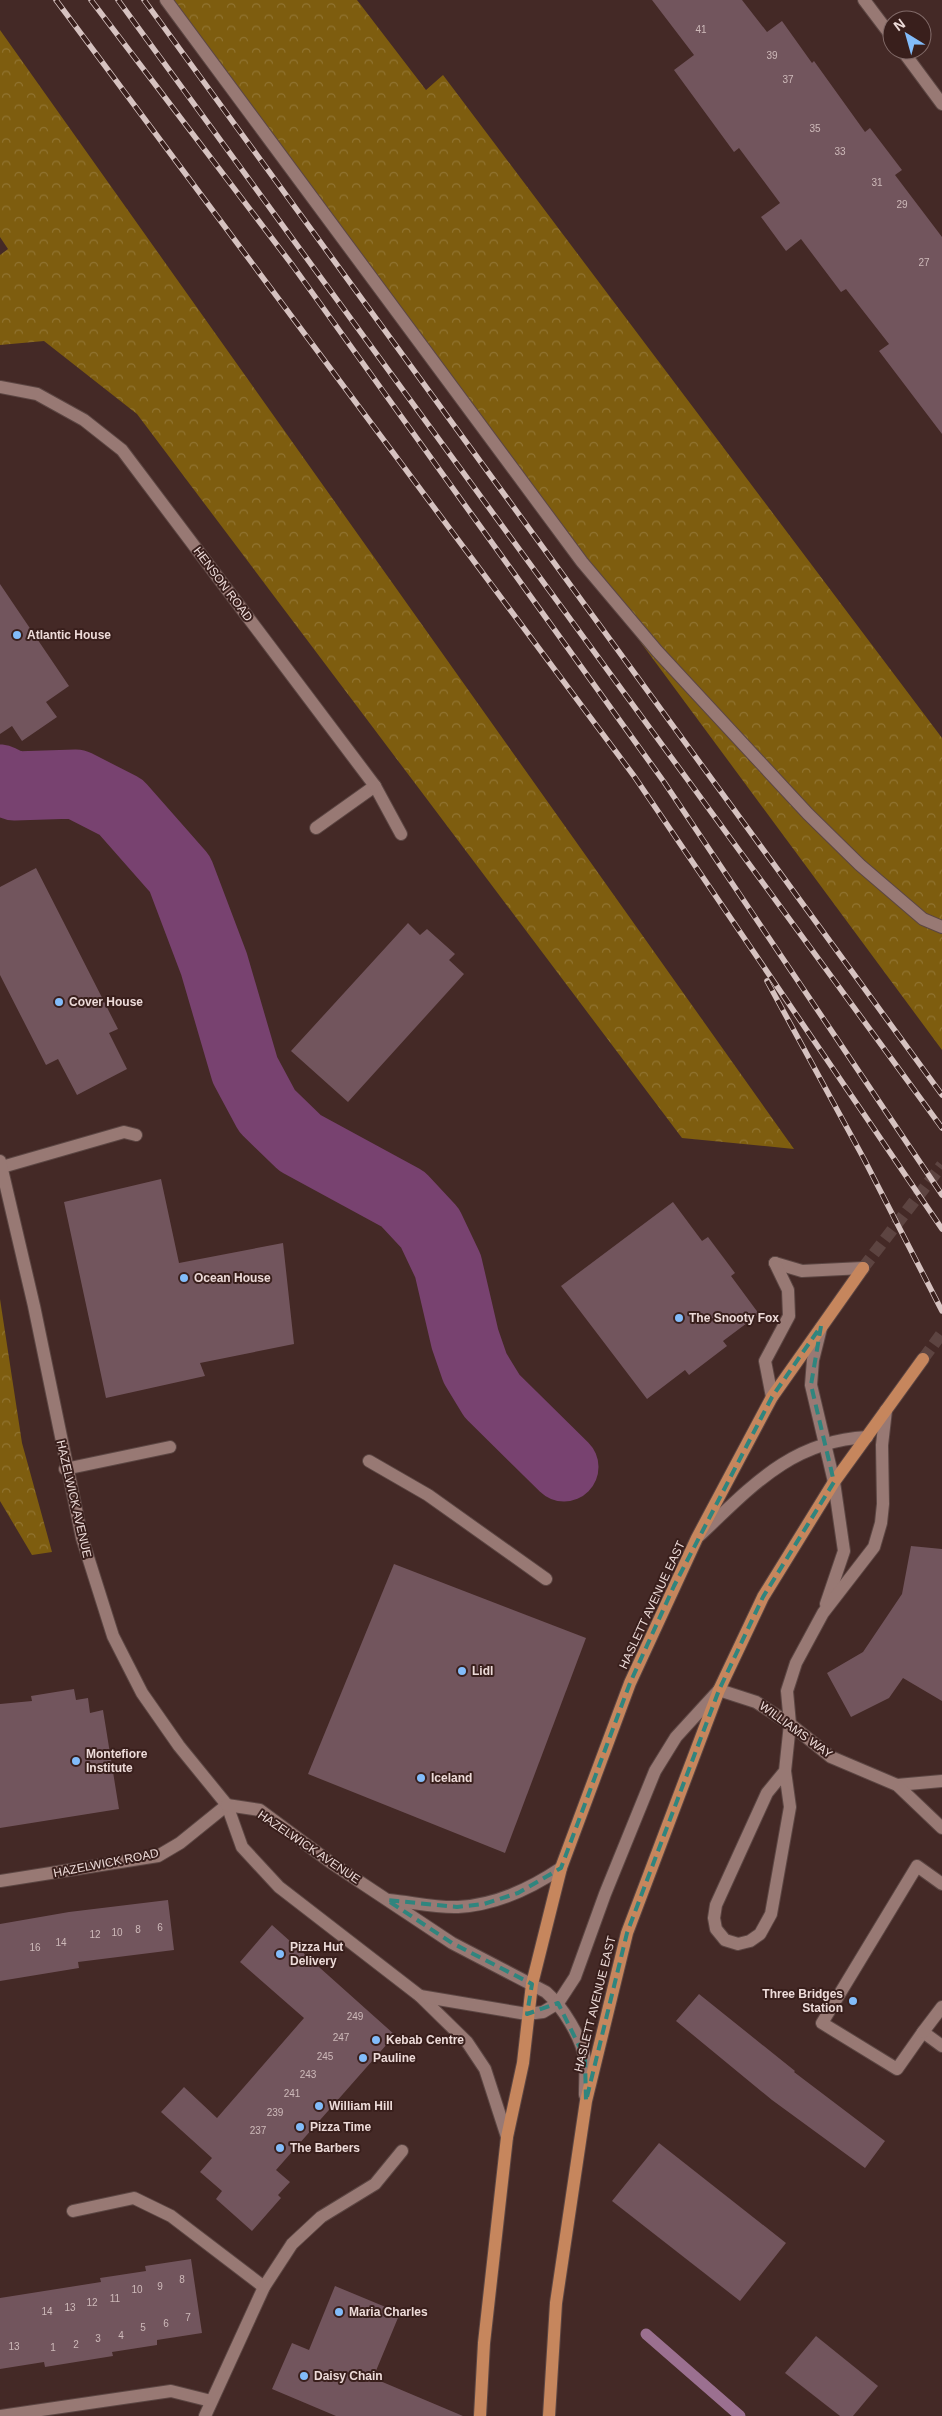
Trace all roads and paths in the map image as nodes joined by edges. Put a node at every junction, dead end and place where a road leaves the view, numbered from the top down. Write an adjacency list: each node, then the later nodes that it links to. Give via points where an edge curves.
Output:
1 (166, 0): 10 (street, via 588,569 663,658 808,814 860,865 923,919)
2 (864, 0): 3 (street)
3 (882, 24)
4 (909, 60): 5 (street)
5 (942, 104)
6 (0, 387): 7 (street, HENSON ROAD, via 37,394 84,420 122,450)
7 (375, 786): 8 (street); 9 (street, HENSON ROAD)
8 (316, 828)
9 (401, 834)
10 (942, 927)
11 (136, 1135): 12 (street, via 124,1132)
12 (1, 1164): 23 (street, HAZELWICK AVENUE, via 34,1306)
13 (863, 1268): 14 (main road, HASLETT AVENUE EAST); 16 (street, via 802,1271 776,1263 788,1290 788,1316 765,1361)
14 (821, 1326): 16 (main road, HASLETT AVENUE EAST); 19 (street, via 811,1385)
15 (923, 1359): 17 (main road, HASLETT AVENUE EAST)
16 (772, 1397): 25 (main road, HASLETT AVENUE EAST)
17 (886, 1410): 18 (main road, HASLETT AVENUE EAST); 20 (street)
18 (867, 1437): 19 (street); 20 (street); 24 (main road, HASLETT AVENUE EAST)
19 (824, 1444): 24 (street); 25 (street, via 791,1457 770,1471)
20 (882, 1445): 27 (street, via 883,1504 874,1547)
21 (170, 1447): 23 (street)
22 (369, 1461): 26 (street, via 428,1495)
23 (66, 1469): 33 (street, HAZELWICK AVENUE, via 82,1538 113,1636 142,1693 178,1746)
24 (834, 1482): 27 (street, via 844,1551); 28 (main road, HASLETT AVENUE EAST, via 763,1597)
25 (697, 1538): 35 (main road, HASLETT AVENUE EAST, via 630,1683)
26 (546, 1579)
27 (823, 1613): 29 (street, via 796,1663 787,1690)
28 (719, 1690): 29 (street, WILLIAMS WAY, via 756,1702); 41 (street, HASLETT AVENUE EAST, via 676,1737 655,1771 575,1977); 46 (main road, HASLETT AVENUE EAST, via 627,1933)
29 (790, 1724): 30 (street); 32 (street, WILLIAMS WAY, via 831,1757)
30 (785, 1772): 30 (street, via 790,1807 771,1914 760,1934 750,1941 738,1944 725,1940 716,1929 716,1905 767,1793)
31 (942, 1781): 32 (street)
32 (897, 1785): 34 (street, WILLIAMS WAY)
33 (227, 1805): 36 (street, HAZELWICK ROAD, via 180,1843 158,1856); 38 (street, HAZELWICK AVENUE, via 260,1810); 40 (street, HAZELWICK AVENUE, via 242,1847 279,1887)
34 (942, 1828)
35 (561, 1868): 38 (street, HAZELWICK AVENUE, via 518,1893 484,1904 457,1907); 39 (main road, HASLETT AVENUE EAST)
36 (0, 1881)
37 (942, 1884): 44 (street, via 917,1866 822,2023 897,2069)
38 (387, 1900): 39 (street, HAZELWICK AVENUE, via 452,1943)
39 (532, 1984): 41 (street, HASLETT AVENUE EAST); 43 (main road, HASLETT AVENUE EAST)
40 (420, 1996): 43 (street, HAZELWICK AVENUE); 47 (street, HAZELWICK AVENUE, via 468,2042 484,2069)
41 (558, 2003): 43 (street, via 543,2012); 46 (street, HASLETT AVENUE EAST, via 585,2058)
42 (942, 2007): 44 (street)
43 (527, 2014): 47 (main road, HASLETT AVENUE EAST, via 523,2063)
44 (923, 2032): 45 (street)
45 (942, 2046)
46 (586, 2101): 55 (main road, HASLETT AVENUE EAST, via 556,2303)
47 (507, 2137): 54 (main road, HASLETT AVENUE EAST, via 484,2343)
48 (402, 2151): 50 (street, via 375,2184 321,2217 292,2244)
49 (73, 2211): 50 (street, via 134,2198 171,2216)
50 (264, 2287): 51 (street)
51 (211, 2401): 52 (street, via 171,2391); 53 (street)
52 (0, 2416)
53 (205, 2416)
54 (480, 2416)
55 (549, 2416)

